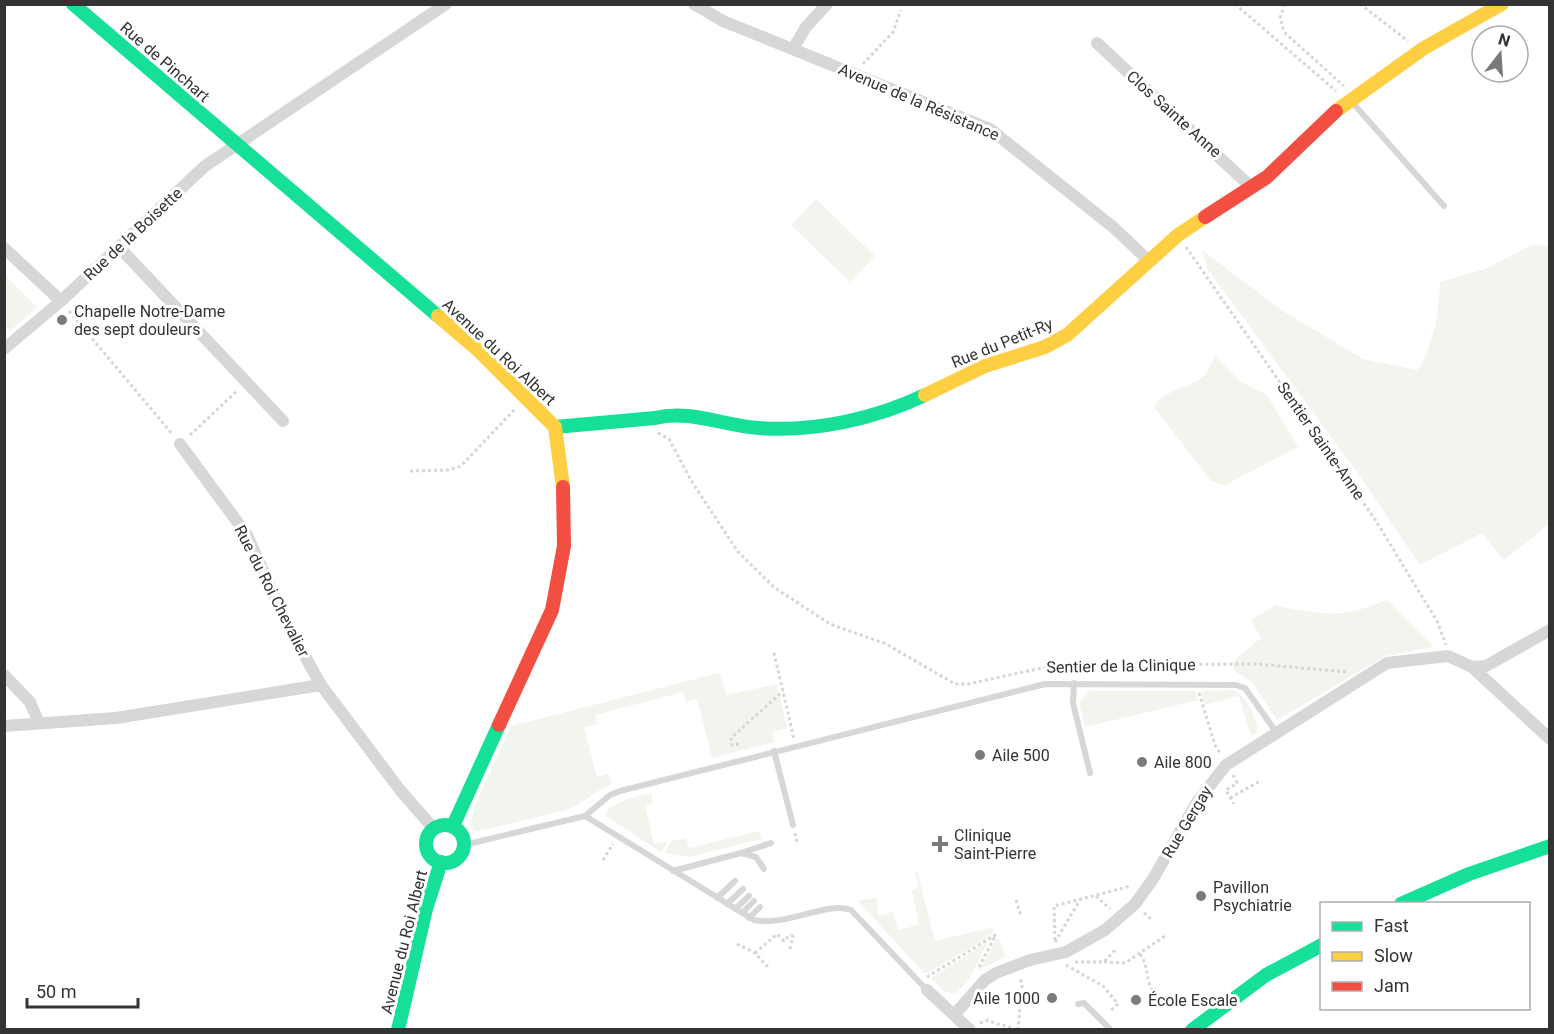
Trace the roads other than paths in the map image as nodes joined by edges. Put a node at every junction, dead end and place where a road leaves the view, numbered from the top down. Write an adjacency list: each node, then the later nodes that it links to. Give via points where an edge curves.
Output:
1 (73, 4): 9 (street, Rue de Pinchart)
2 (446, 4): 9 (street, Rue de la Boisette)
3 (694, 4): 7 (street, Avenue de la Résistance, via 723,21)
4 (828, 4): 7 (street, via 806,27)
5 (1502, 4): 8 (street, Rue du Petit-Ry, via 1424,48)
6 (1097, 43): 10 (street, Clos Sainte Anne)
7 (793, 49): 14 (street, Avenue de la Résistance, via 999,135)
8 (1348, 100): 10 (street, Rue du Petit-Ry, via 1267,177); 11 (lane)
9 (235, 145): 12 (street, Rue de la Boisette, via 205,166); 18 (street, Avenue du Roi Albert, via 479,351)
10 (1250, 186): 14 (street, Rue du Petit-Ry)
11 (1444, 206)
12 (119, 247): 15 (street, Rue de la Boisette); 17 (street)
13 (4, 248): 15 (street)
14 (1148, 260): 18 (street, Rue du Petit-Ry, via 1067,334 1045,347 985,366 906,404 864,418 816,426 759,428 670,414)
15 (61, 301): 16 (street, Rue de la Boisette)
16 (4, 349)
17 (283, 421)
18 (555, 427): 33 (street, Avenue du Roi Albert, via 563,477 564,546 552,610)
19 (180, 444): 24 (street, Rue du Roi Chevalier, via 247,535 285,622)
20 (1550, 630): 21 (street, via 1486,666)
21 (1472, 667): 27 (street, Rue Gergay, via 1448,656 1387,663); 28 (street)
22 (4, 675): 25 (street, via 30,702)
23 (1074, 683): 27 (lane, via 1236,685 1245,688); 29 (lane, via 1045,684); 30 (lane, via 1073,703)
24 (321, 685): 25 (street, via 116,718); 34 (street, Rue du Roi Chevalier, via 350,727)
25 (39, 723): 26 (street)
26 (4, 726)
27 (1276, 732): 56 (street, Rue Gergay, via 1215,776 1135,904 1105,930 1066,952 996,973)
28 (1550, 739)
29 (774, 751): 31 (lane, via 620,791); 32 (lane)
30 (1090, 772)
31 (585, 816): 36 (lane); 41 (lane)
32 (793, 825)
33 (453, 826): 34 (street); 36 (street, via 462,834)
34 (434, 829): 39 (street, via 428,835 427,848)
35 (771, 843): 38 (lane)
36 (464, 845): 39 (street, via 456,860)
37 (1550, 846): 47 (street)
38 (741, 853): 40 (lane, via 756,857); 41 (lane)
39 (441, 862): 58 (street, Avenue du Roi Albert)
40 (764, 869)
41 (673, 871): 45 (lane)
42 (735, 881): 45 (lane)
43 (742, 889): 48 (lane)
44 (748, 896): 50 (lane)
45 (717, 898): 48 (lane)
46 (754, 901): 51 (lane)
47 (1403, 902)
48 (727, 904): 50 (lane)
49 (760, 907): 52 (lane)
50 (735, 909): 51 (lane)
51 (742, 913): 52 (lane)
52 (749, 918): 54 (lane, via 769,923 838,908 851,910)
53 (1320, 946): 60 (street, via 1266,975)
54 (927, 983): 56 (street)
55 (1078, 1004): 59 (lane, via 1084,1003)
56 (955, 1014): 57 (street)
57 (975, 1026)
58 (398, 1029)
59 (1112, 1029)
60 (1192, 1029)

